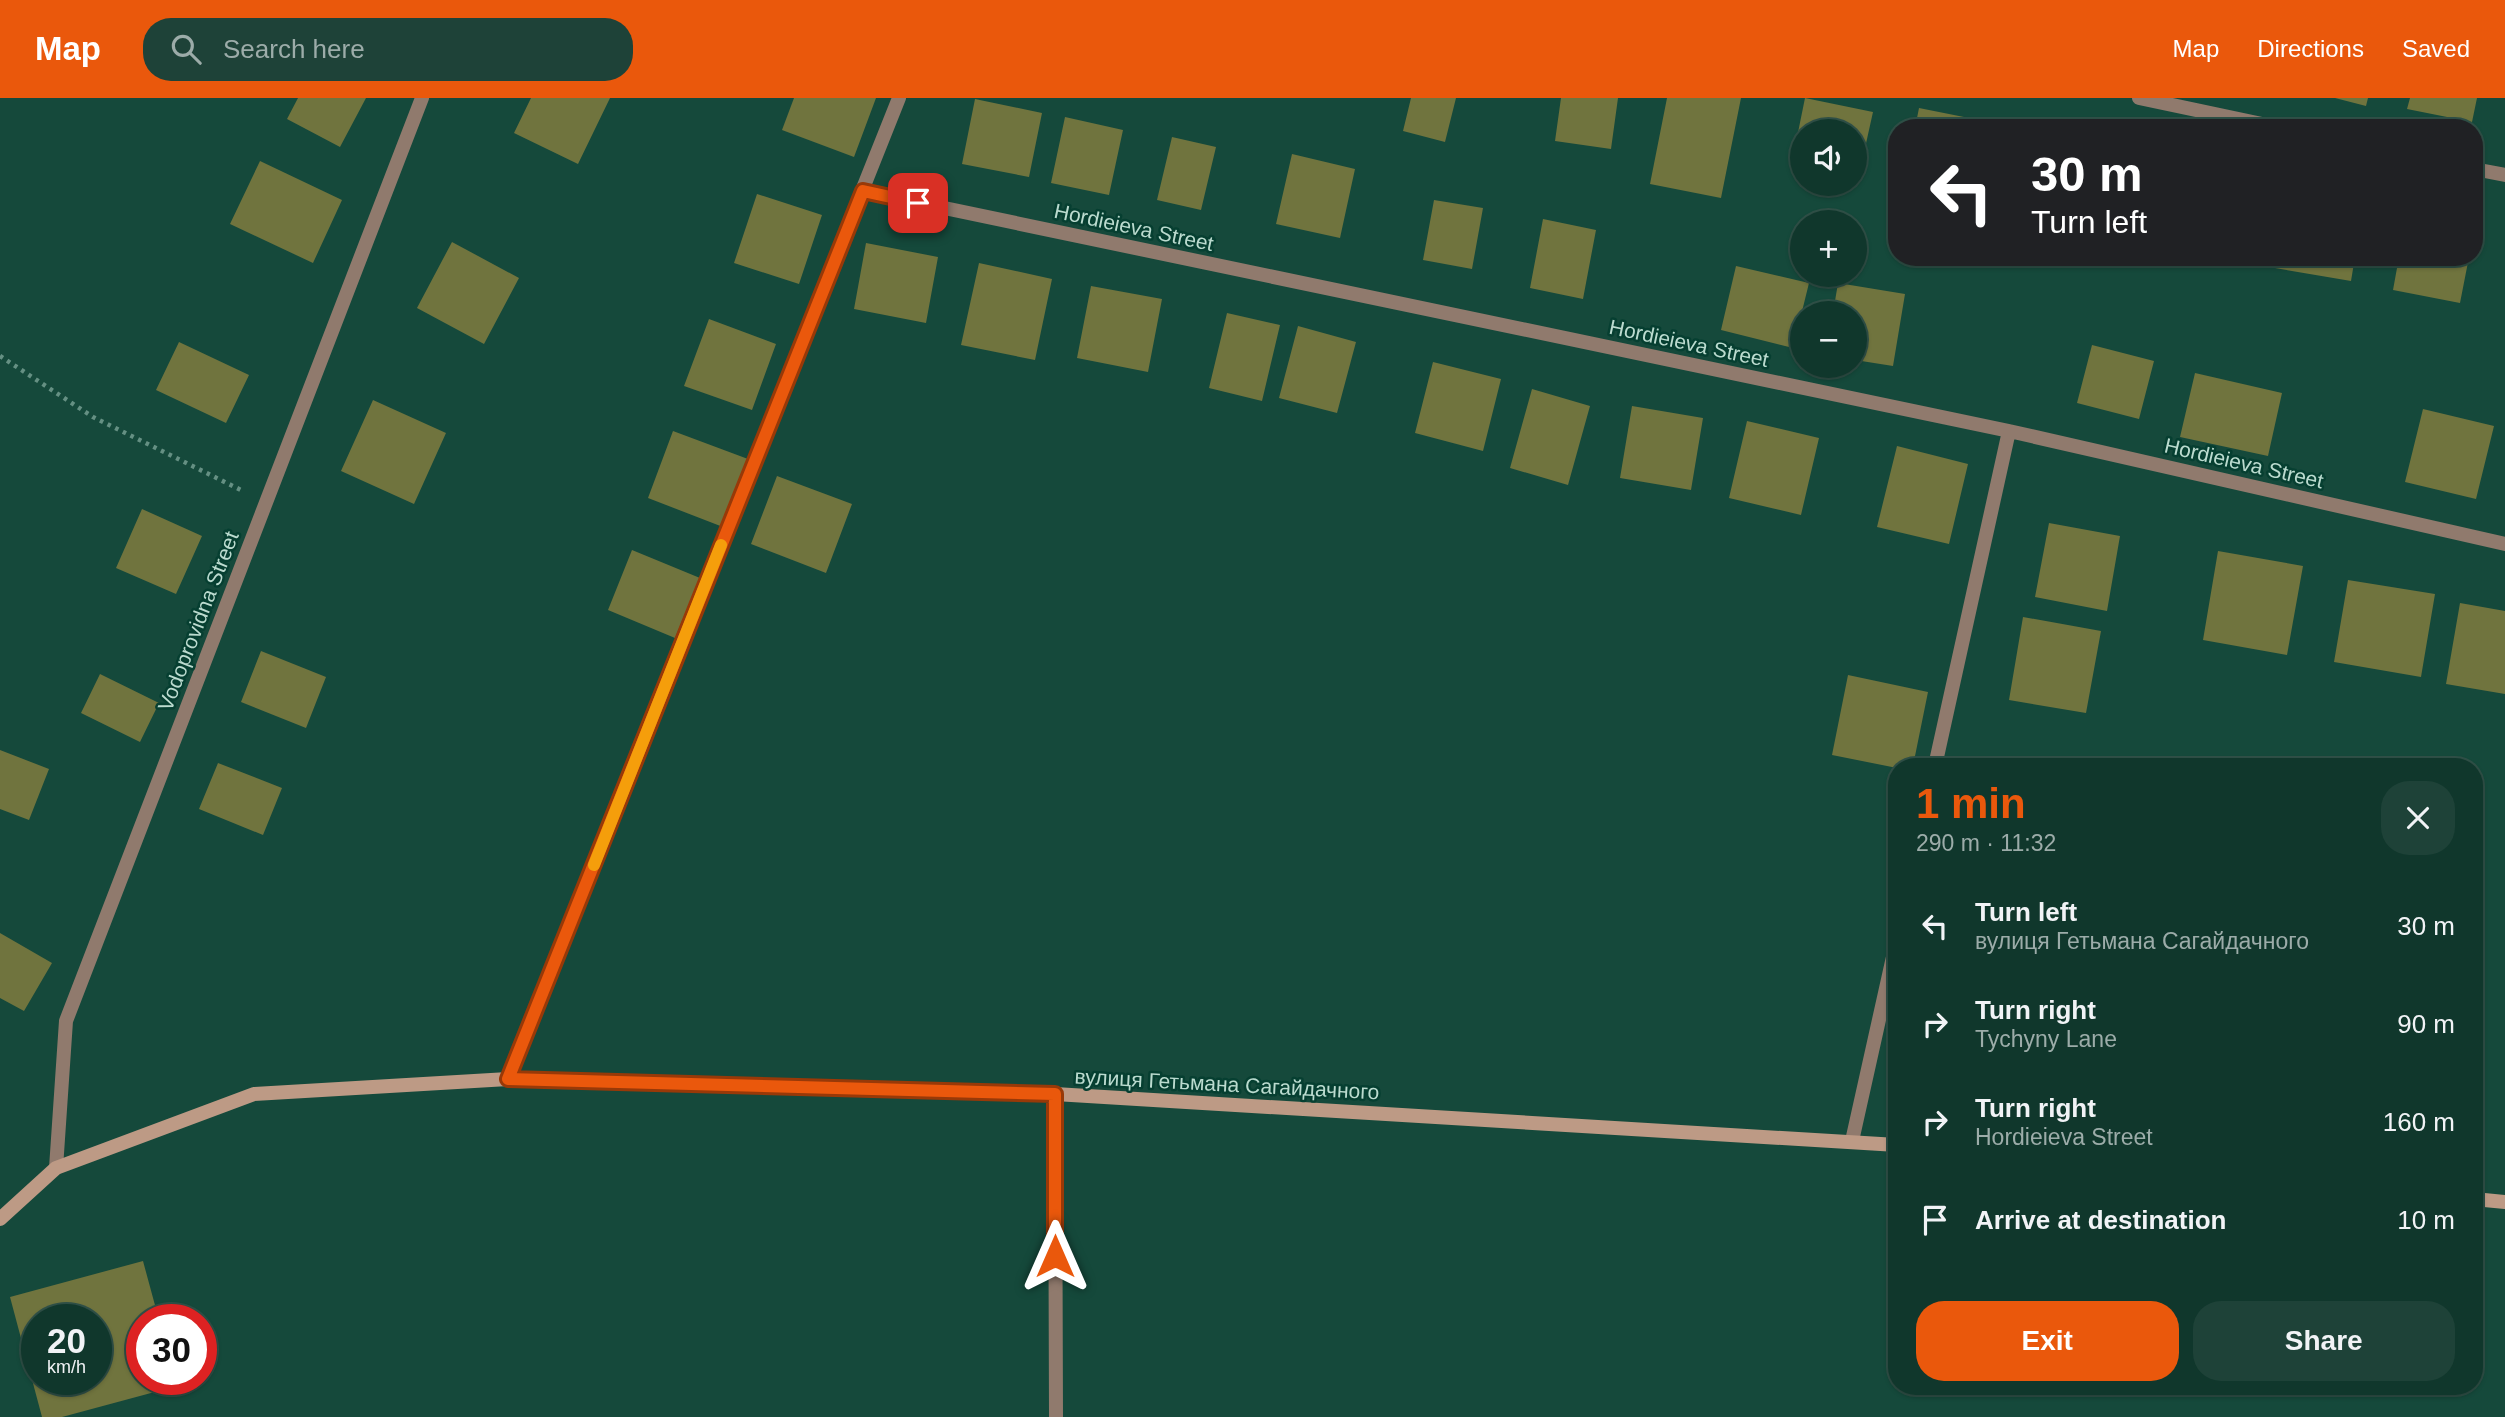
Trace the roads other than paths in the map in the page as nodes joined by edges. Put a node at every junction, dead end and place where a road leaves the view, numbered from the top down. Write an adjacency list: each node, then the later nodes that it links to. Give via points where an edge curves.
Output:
1 (422, 98): 16 (street, Vodoprovidna Street, via 66,1021)
2 (899, 98): 7 (street)
3 (2139, 98): 4 (street)
4 (2238, 119)
5 (2483, 171): 6 (street)
6 (2505, 175)
7 (863, 191): 8 (street, Hordieieva Street); 12 (street)
8 (2009, 431): 9 (street, Hordieieva Street); 10 (street)
9 (2505, 544)
10 (1937, 758)
11 (1888, 979): 14 (street)
12 (508, 1079): 13 (main road, вулиця Гетьмана Сагайдачного); 16 (main road, вулиця Гетьмана Сагайдачного, via 254,1094)
13 (1055, 1094): 14 (main road, вулиця Гетьмана Сагайдачного); 20 (street)
14 (1852, 1141): 15 (main road, вулиця Гетьмана Сагайдачного)
15 (1888, 1144)
16 (56, 1168): 19 (main road, вулиця Гетьмана Сагайдачного)
17 (2483, 1200): 18 (main road)
18 (2505, 1202)
19 (0, 1219)
20 (1056, 1417)

